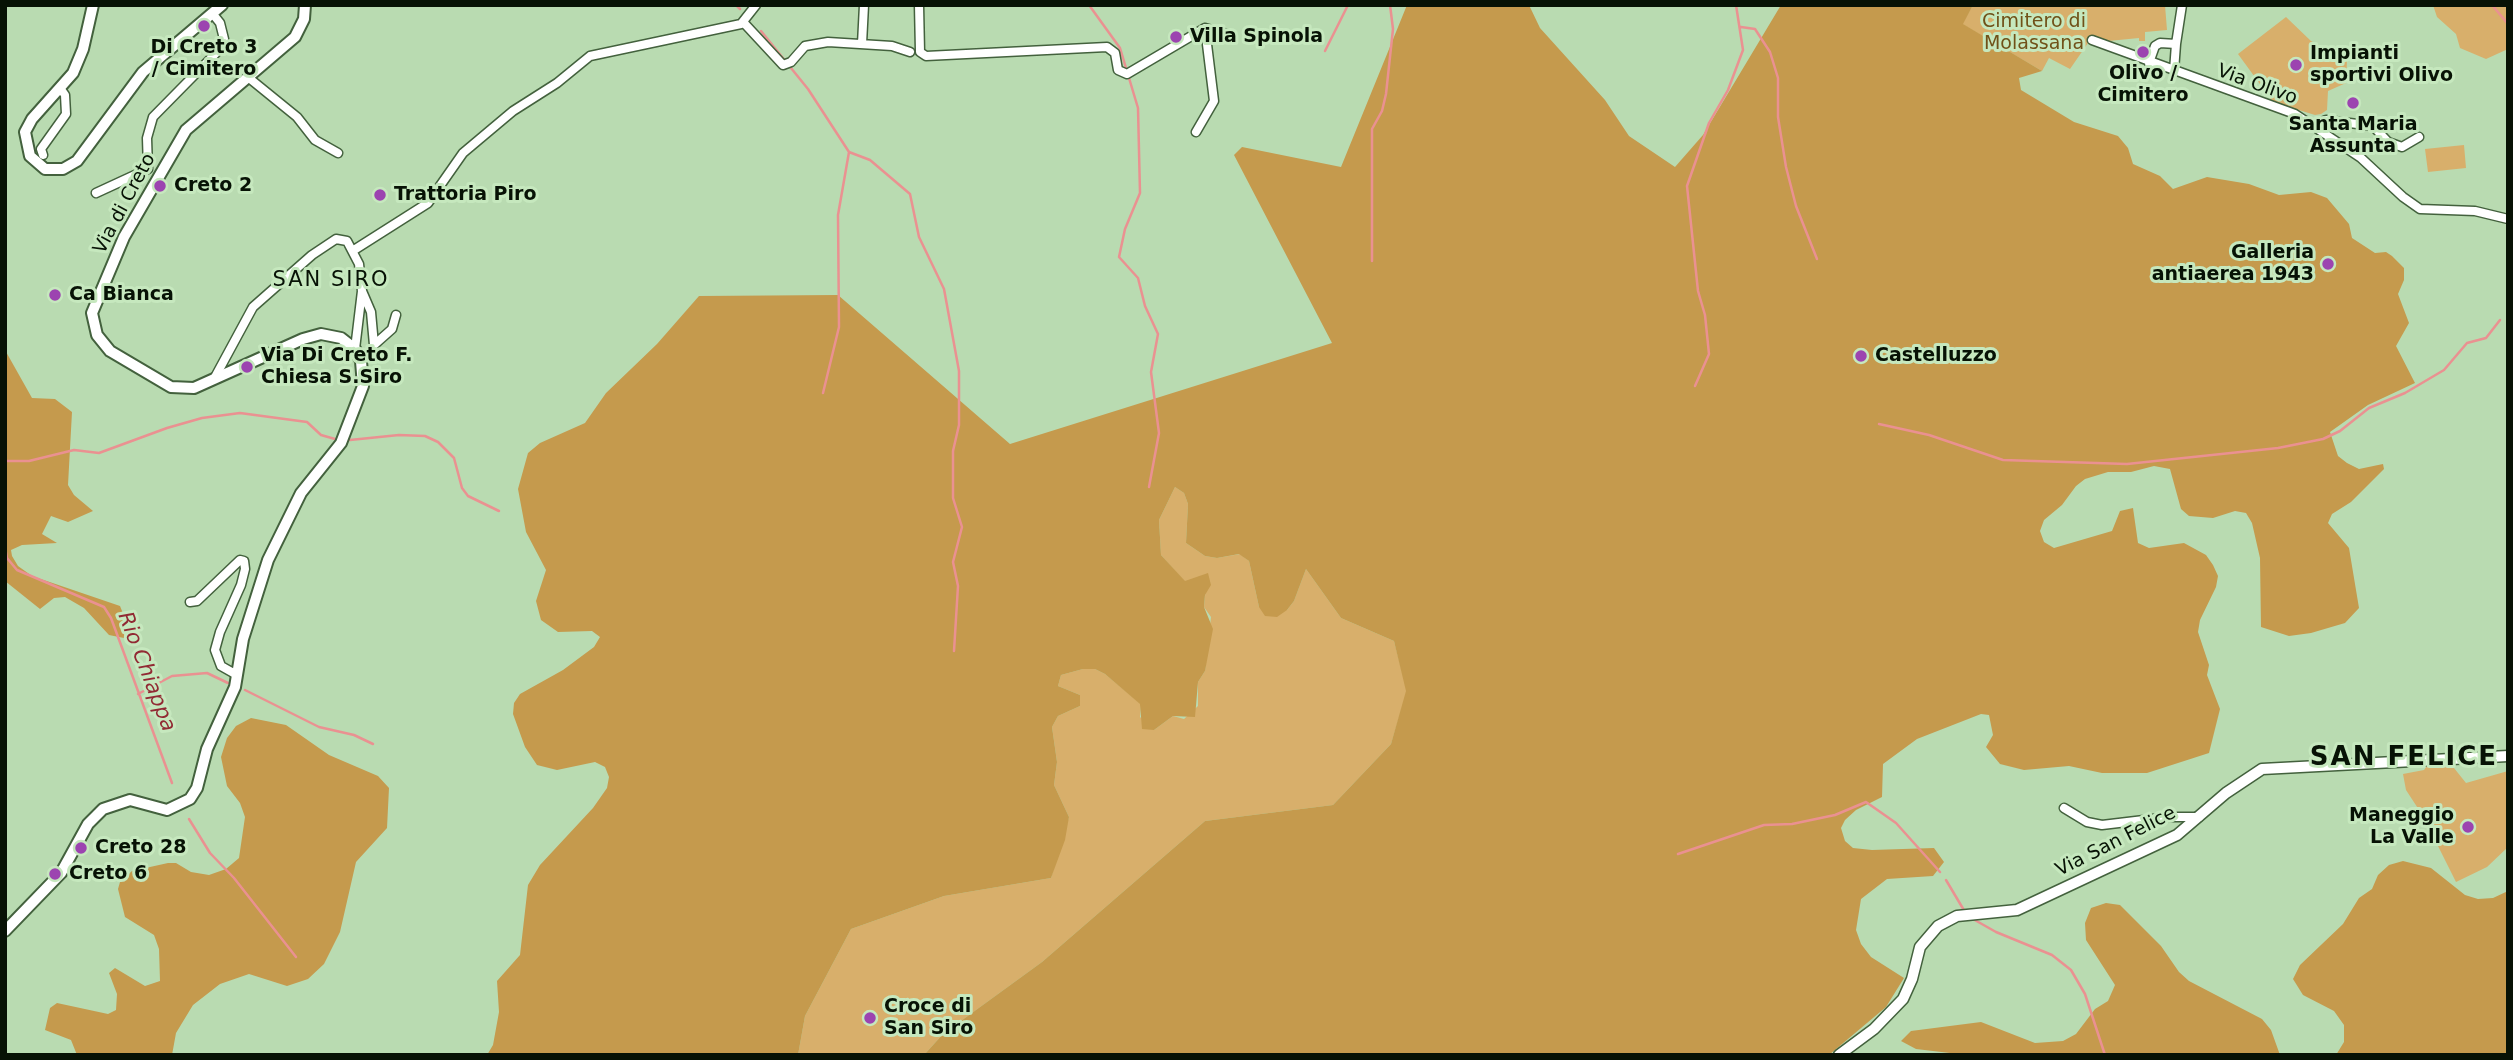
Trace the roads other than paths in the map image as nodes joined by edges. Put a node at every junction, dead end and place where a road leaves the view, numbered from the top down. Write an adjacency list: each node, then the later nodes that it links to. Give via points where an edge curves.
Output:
1 (93, 5): 18 (main road, via 83,49)
2 (222, 5): 8 (main road)
3 (305, 5): 17 (main road, Via di Creto, via 295,37)
4 (863, 5): 12 (street)
5 (919, 5): 9 (street, via 920,52 926,56 1107,47 1115,53 1118,69 1130,72)
6 (2182, 5): 13 (street)
7 (749, 12): 12 (street, via 781,64 789,64 808,45); 26 (street, via 590,56 463,153 434,198)
8 (212, 13): 18 (main road, via 143,72 78,161 52,171 33,160 24,136 32,119); 24 (street, via 224,39 218,51 150,122 148,169)
9 (1205, 28): 10 (street); 20 (street, via 1214,102)
10 (1231, 34)
11 (2092, 40): 15 (street, Via Olivo)
12 (862, 44): 14 (street)
13 (2176, 44): 15 (street, via 2155,46); 16 (street)
14 (910, 52)
15 (2149, 63): 16 (street, Via Olivo)
16 (2174, 71): 19 (street, Via Olivo)
17 (249, 78): 22 (street, via 296,117 315,140); 30 (main road, Via di Creto, via 186,131 124,237 92,313 103,344 160,381 186,389)
18 (60, 88): 23 (street, via 66,114 41,149)
19 (2315, 125): 21 (street, via 2326,120 2373,126 2388,142 2402,147); 25 (street, Via Olivo, via 2420,209 2474,211)
20 (1196, 132)
21 (2419, 137)
22 (338, 153)
23 (43, 155)
24 (96, 193)
25 (2508, 219)
26 (354, 250): 27 (street); 30 (street, via 341,239 330,242 253,307)
27 (362, 291): 28 (street, via 371,312 374,345 392,329); 29 (street)
28 (396, 315)
29 (355, 349): 30 (main road, Via di Creto, via 341,338 314,335); 32 (main road, via 363,386 341,443 301,492 268,560 243,639)
30 (214, 379)
31 (190, 602): 32 (street, via 244,561 242,586 215,650 221,666)
32 (237, 675): 36 (main road, via 190,799 167,810 130,800 103,809 88,824 61,873)
33 (2508, 756): 35 (street, Via San Felice, via 2262,769)
34 (2064, 808): 35 (street, via 2102,825)
35 (2199, 817): 37 (street, Via San Felice, via 2177,835 2017,910 1947,920 1926,936 1903,999 1874,1030)
36 (5, 931)
37 (1839, 1055)

